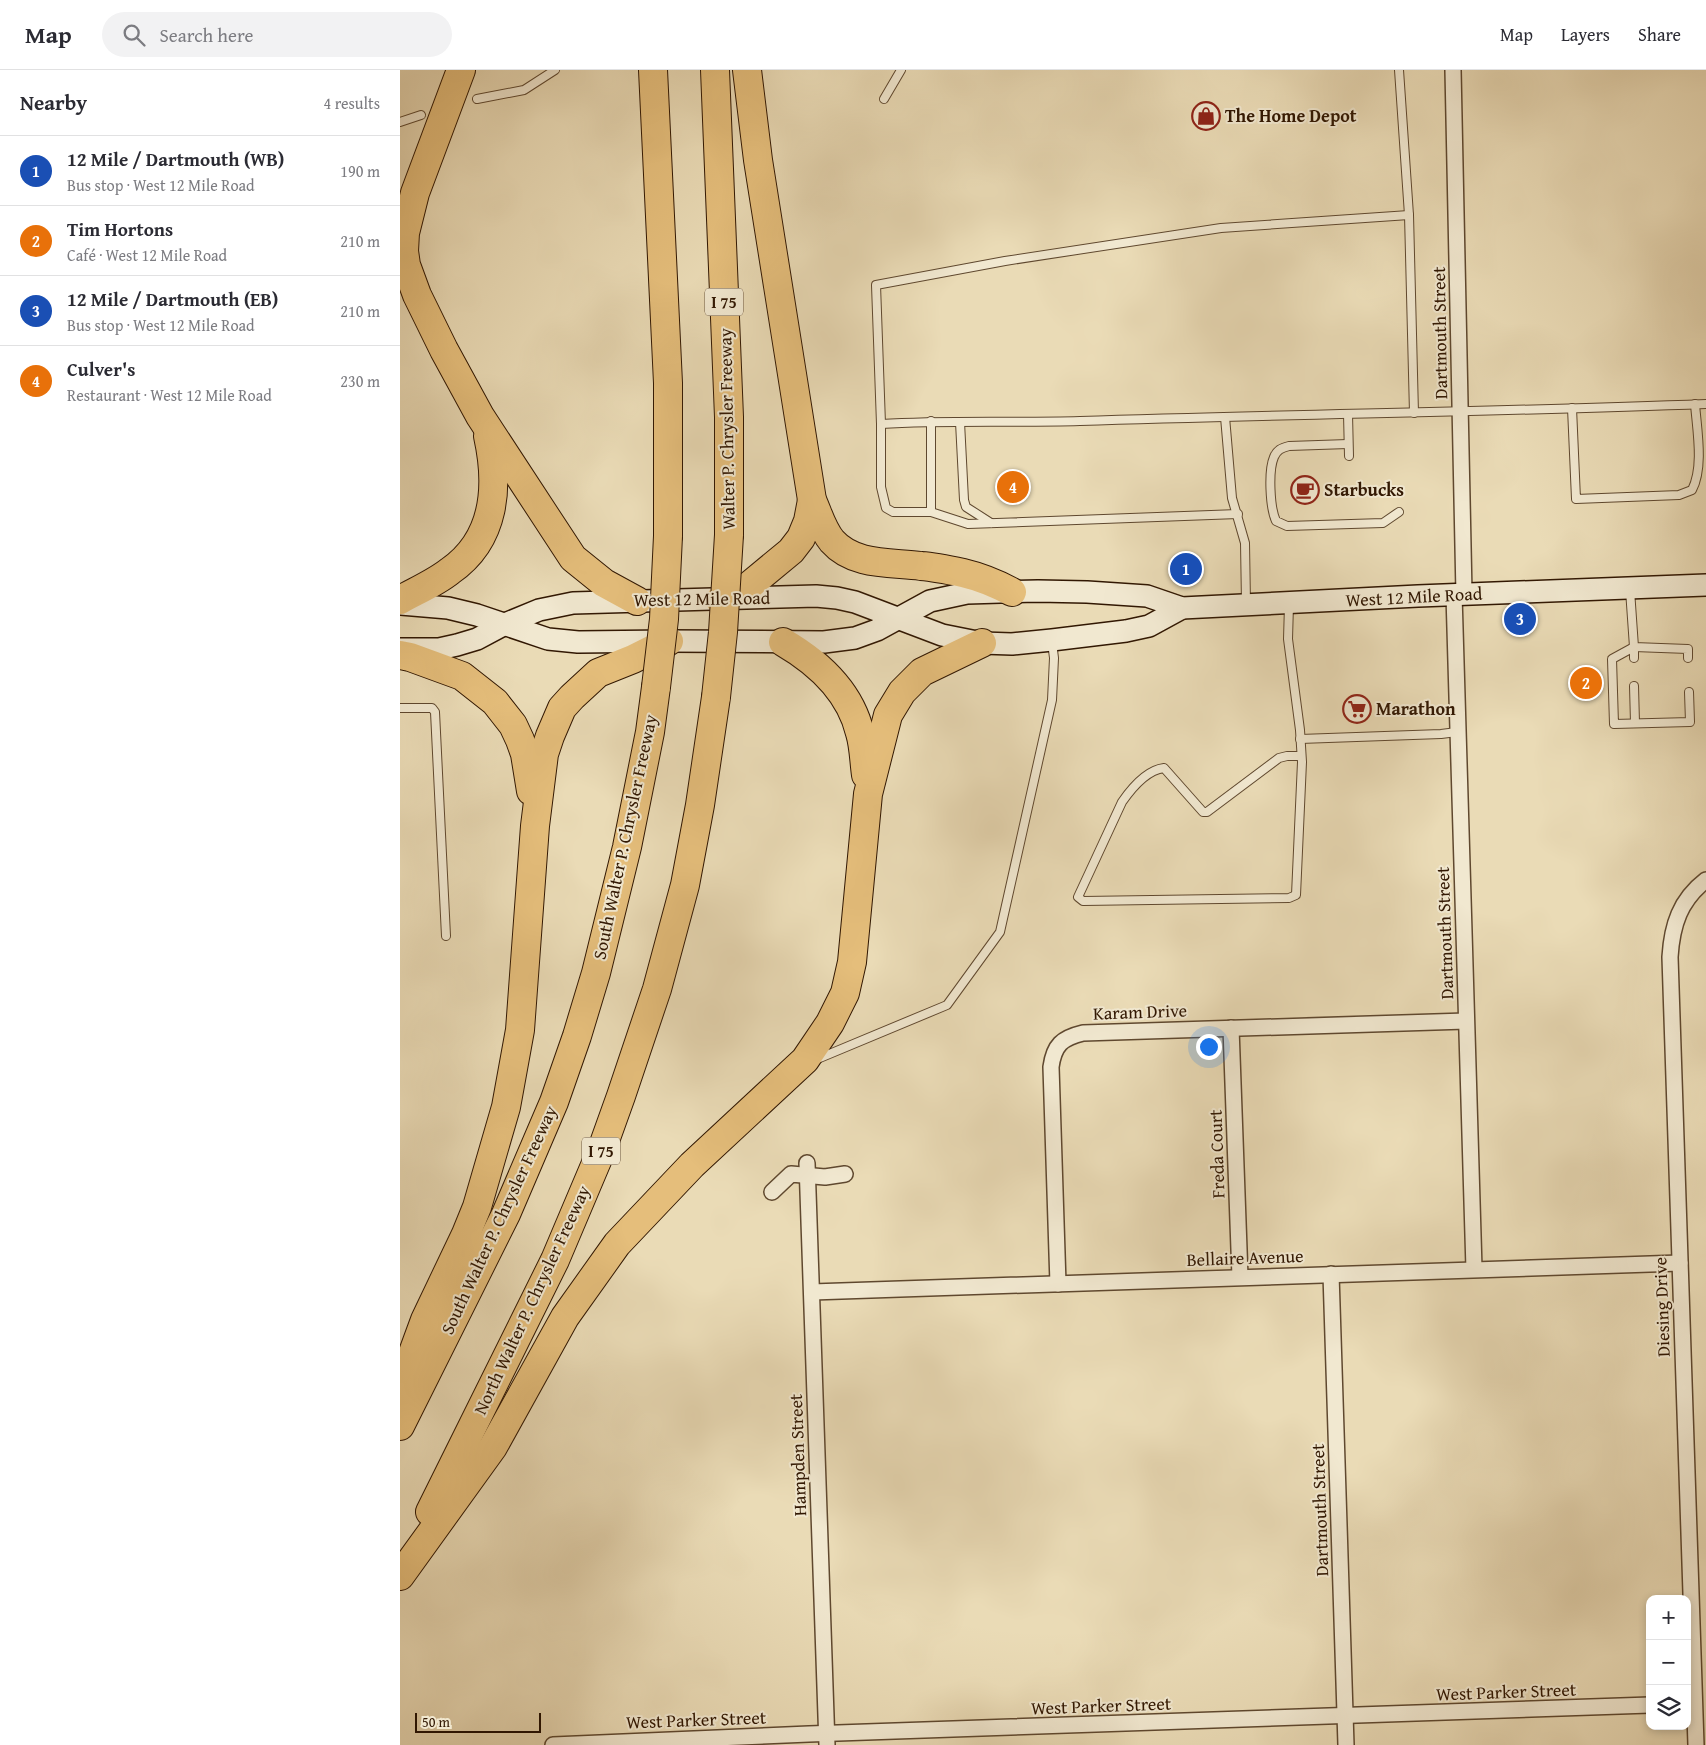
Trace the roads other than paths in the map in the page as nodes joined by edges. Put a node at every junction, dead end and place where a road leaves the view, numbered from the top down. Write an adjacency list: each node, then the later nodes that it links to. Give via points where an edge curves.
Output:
1 (460, 70): 20 (highway, via 415,193 404,251 409,278)
2 (555, 70): 9 (lane, via 524,90)
3 (654, 70): 78 (highway, South Walter P. Chrysler Freeway, bridge, via 668,383 668,536 664,619 650,732 625,856 577,1036 541,1135 506,1214)
4 (715, 70): 55 (highway, Walter P. Chrysler Freeway / I 75, bridge, via 729,417 729,535)
5 (748, 70): 27 (highway, via 758,160)
6 (901, 70): 10 (lane)
7 (1399, 70): 13 (lane)
8 (1453, 70): 17 (street, Dartmouth Street)
9 (477, 99)
10 (884, 99)
11 (421, 116): 12 (lane)
12 (400, 122)
13 (1409, 215): 18 (lane); 24 (lane, via 1221,228 876,285)
14 (1695, 404): 15 (lane); 16 (lane); 16 (lane, via 1698,465 1692,490 1679,495 1576,499)
15 (1706, 404)
16 (1572, 408): 17 (lane)
17 (1460, 411): 18 (lane); 35 (street, Dartmouth Street)
18 (1414, 413): 19 (lane)
19 (1348, 414): 21 (lane); 25 (lane)
20 (480, 416): 37 (highway, via 574,558 604,583); 38 (highway, via 489,442 494,479 492,505 483,533 474,549 450,572)
21 (1225, 417): 23 (lane); 30 (lane, via 1232,498)
22 (930, 421): 23 (lane); 24 (lane); 28 (lane)
23 (960, 422): 31 (lane, via 966,507)
24 (881, 424): 28 (lane, via 881,487 886,508 893,512)
25 (1348, 444): 26 (lane); 29 (lane, via 1280,448 1271,466 1272,512 1276,521 1287,526 1384,522)
26 (1348, 456)
27 (812, 500): 34 (highway, via 825,530 844,551 876,562 964,573); 36 (highway, via 808,521 791,552 745,589)
28 (931, 512): 31 (lane, via 968,524)
29 (1399, 512)
30 (1238, 514): 31 (lane); 40 (lane, via 1246,543)
31 (992, 523)
32 (1706, 585): 33 (main road, West 12 Mile Road)
33 (1629, 588): 35 (main road, West 12 Mile Road); 48 (lane)
34 (1012, 592): 41 (main road, West 12 Mile Road, via 1147,596); 42 (main road, West 12 Mile Road, via 967,593 930,602)
35 (1459, 595): 39 (main road, West 12 Mile Road); 58 (street, Dartmouth Street)
36 (720, 600): 37 (main road, West 12 Mile Road); 42 (main road, West 12 Mile Road, via 837,598)
37 (637, 601): 43 (main road, West 12 Mile Road, via 573,603 539,610)
38 (400, 602): 43 (main road, West 12 Mile Road, via 448,608)
39 (1289, 603): 40 (main road, West 12 Mile Road); 59 (lane, via 1288,638)
40 (1246, 605): 41 (main road, West 12 Mile Road)
41 (1182, 608): 44 (main road, West 12 Mile Road, via 1149,626)
42 (899, 618): 46 (main road, West 12 Mile Road, via 855,638); 47 (main road, West 12 Mile Road, via 942,636)
43 (505, 624): 45 (main road, West 12 Mile Road, via 548,639 578,642); 49 (main road, West 12 Mile Road, via 477,639 457,645)
44 (1052, 640): 47 (main road, West 12 Mile Road); 67 (lane, via 1052,700 1000,932 947,1005)
45 (669, 641): 46 (main road, West 12 Mile Road); 62 (highway, via 598,673 562,708 544,754)
46 (783, 642): 61 (highway, via 826,674 852,707 860,733)
47 (982, 643): 61 (highway, via 922,672 902,692 888,715)
48 (1634, 647): 51 (lane); 52 (lane, via 1688,649); 57 (lane, via 1612,659 1614,724)
49 (400, 650)
50 (400, 655): 62 (highway, via 462,676 506,714 525,754)
51 (1634, 658)
52 (1688, 658)
53 (1634, 686): 57 (lane)
54 (1689, 692): 57 (lane, via 1690,722)
55 (716, 697): 79 (highway, North Walter P. Chrysler Freeway / I 75, via 700,805 679,910 657,989 602,1149 555,1260)
56 (400, 708): 64 (lane, via 432,708 435,712)
57 (1635, 723)
58 (1457, 732): 59 (lane); 65 (street, Dartmouth Street)
59 (1300, 739): 60 (lane)
60 (1301, 756): 60 (lane, via 1296,895 1289,898 1083,901 1078,897 1122,802 1150,774 1164,768 1203,812 1207,812 1279,758)
61 (868, 794): 67 (highway, via 852,962 845,993 830,1023)
62 (535, 826): 77 (highway, via 520,1030 506,1107 477,1206 426,1320)
63 (1706, 880): 71 (street, Diesing Drive, via 1686,900 1674,928 1670,957)
64 (446, 936)
65 (1466, 1021): 66 (street, Karam Drive); 72 (street, Dartmouth Street)
66 (1231, 1028): 74 (street, Freda Court); 75 (street, Karam Drive, via 1083,1033 1060,1042 1051,1067)
67 (796, 1068): 79 (highway, via 692,1165 617,1244 565,1318 493,1447)
68 (807, 1169): 69 (street, via 825,1177); 70 (street, via 792,1174); 76 (street, Hampden Street)
69 (845, 1174)
70 (772, 1192)
71 (1680, 1263): 72 (street, Bellaire Avenue); 80 (street, Diesing Drive)
72 (1474, 1269): 73 (street, Bellaire Avenue)
73 (1331, 1274): 74 (street, Bellaire Avenue); 82 (street, Dartmouth Street)
74 (1240, 1277): 75 (street, Bellaire Avenue)
75 (1058, 1284): 76 (street, Bellaire Avenue)
76 (812, 1292): 83 (street, Hampden Street)
77 (400, 1388)
78 (400, 1426)
79 (400, 1575)
80 (1696, 1703): 86 (street, Diesing Drive)
81 (1646, 1705): 82 (street, West Parker Street)
82 (1345, 1716): 83 (street, West Parker Street); 85 (street, Dartmouth Street)
83 (826, 1739): 84 (street, West Parker Street)
84 (553, 1745)
85 (1346, 1745)
86 (1696, 1745)

